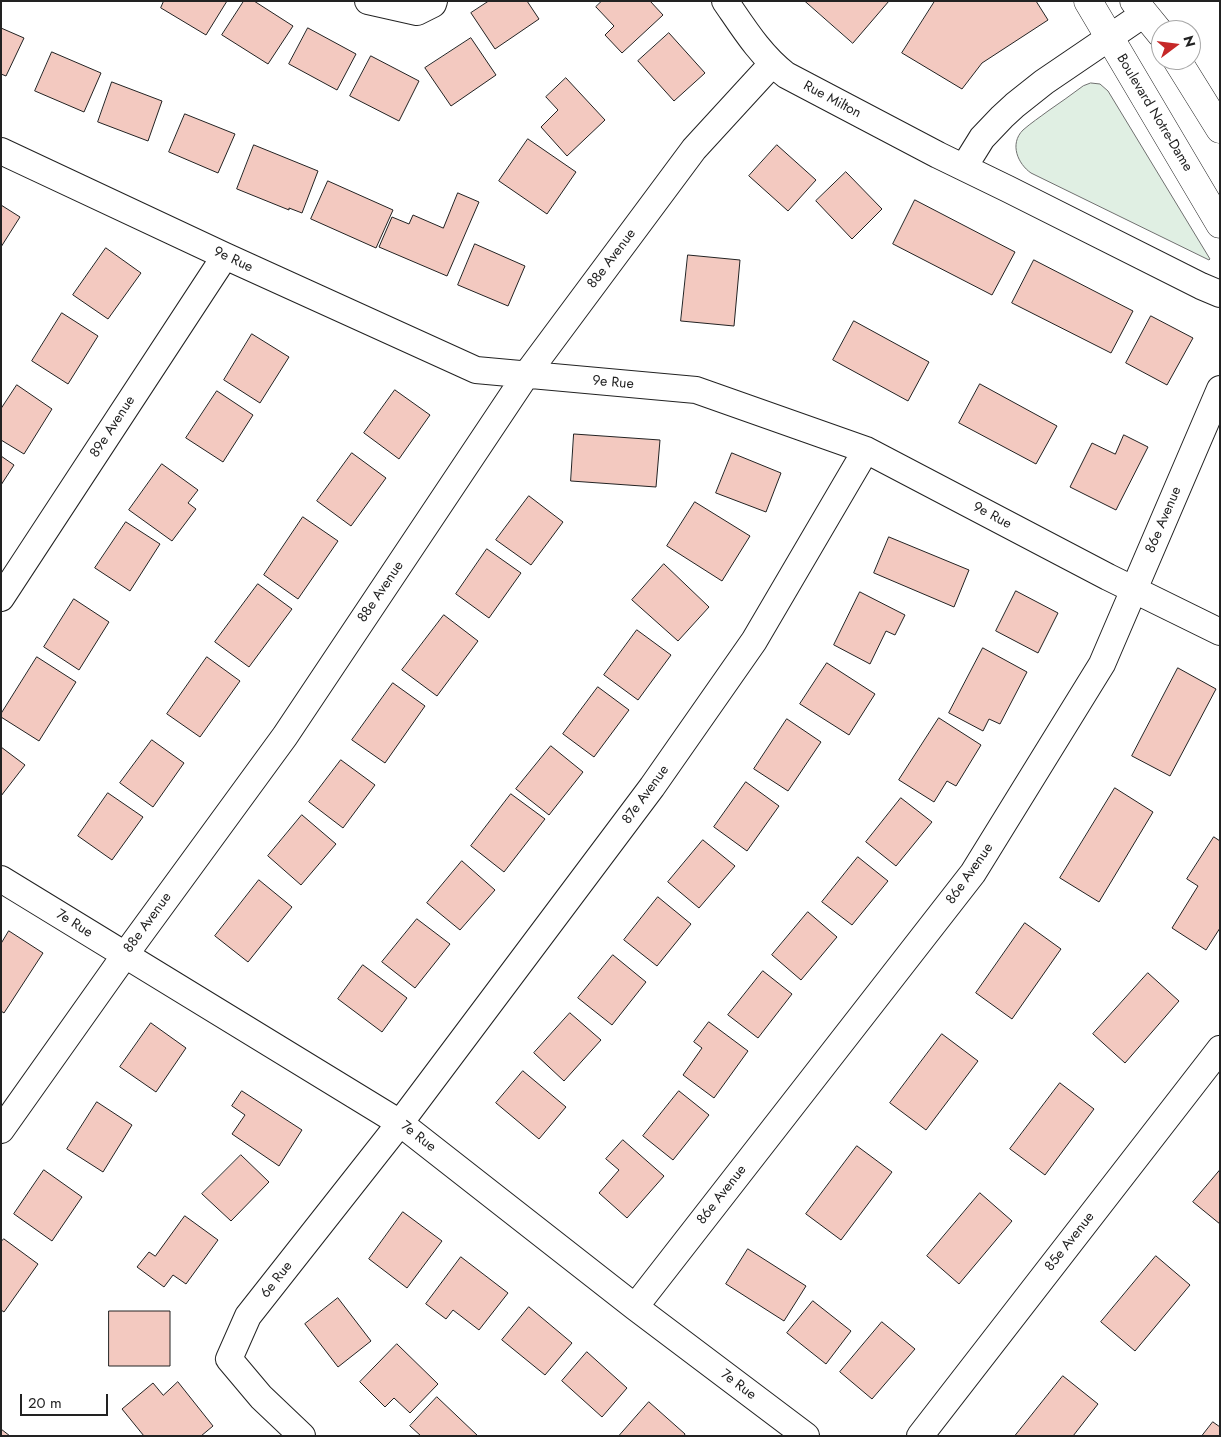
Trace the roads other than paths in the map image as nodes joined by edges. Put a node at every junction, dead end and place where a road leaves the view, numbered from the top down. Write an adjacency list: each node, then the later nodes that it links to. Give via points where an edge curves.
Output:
1 (368, 1): 2 (street, via 417,12)
2 (434, 1)
3 (725, 1): 7 (street, Rue Milton)
4 (1088, 1): 6 (street, Boulevard Notre-Dame)
5 (1146, 17): 6 (street)
6 (1110, 37): 11 (street, via 1044,82 1002,116 982,138); 12 (street, Boulevard Notre-Dame)
7 (772, 64): 11 (street, Rue Milton, via 799,82); 15 (street, 88e Avenue, via 694,149)
8 (1183, 70): 9 (street)
9 (1220, 129)
10 (1, 151): 13 (street, 9e Rue)
11 (964, 167): 14 (street, Rue Milton)
12 (1220, 224)
13 (225, 256): 15 (street, 9e Rue, via 476,370); 19 (street, 89e Avenue)
14 (1220, 294)
15 (526, 375): 17 (street, 9e Rue, via 696,390); 22 (street, 88e Avenue, via 285,736)
16 (1220, 389): 18 (street, 86e Avenue)
17 (866, 450): 18 (street, 9e Rue); 24 (street, 87e Avenue, via 754,640 652,787)
18 (1134, 590): 20 (street, 9e Rue); 26 (street, 86e Avenue, via 1102,664 973,873)
19 (1, 598)
20 (1220, 632)
21 (1, 879): 22 (street, 7e Rue)
22 (125, 956): 24 (street, 7e Rue); 25 (street, 88e Avenue)
23 (1220, 1049): 29 (street, 85e Avenue)
24 (400, 1123): 26 (street, 7e Rue); 27 (street, 6e Rue, via 248,1316 229,1359 261,1398)
25 (1, 1130)
26 (635, 1307): 28 (street, 7e Rue)
27 (302, 1436)
28 (806, 1436)
29 (920, 1436)

